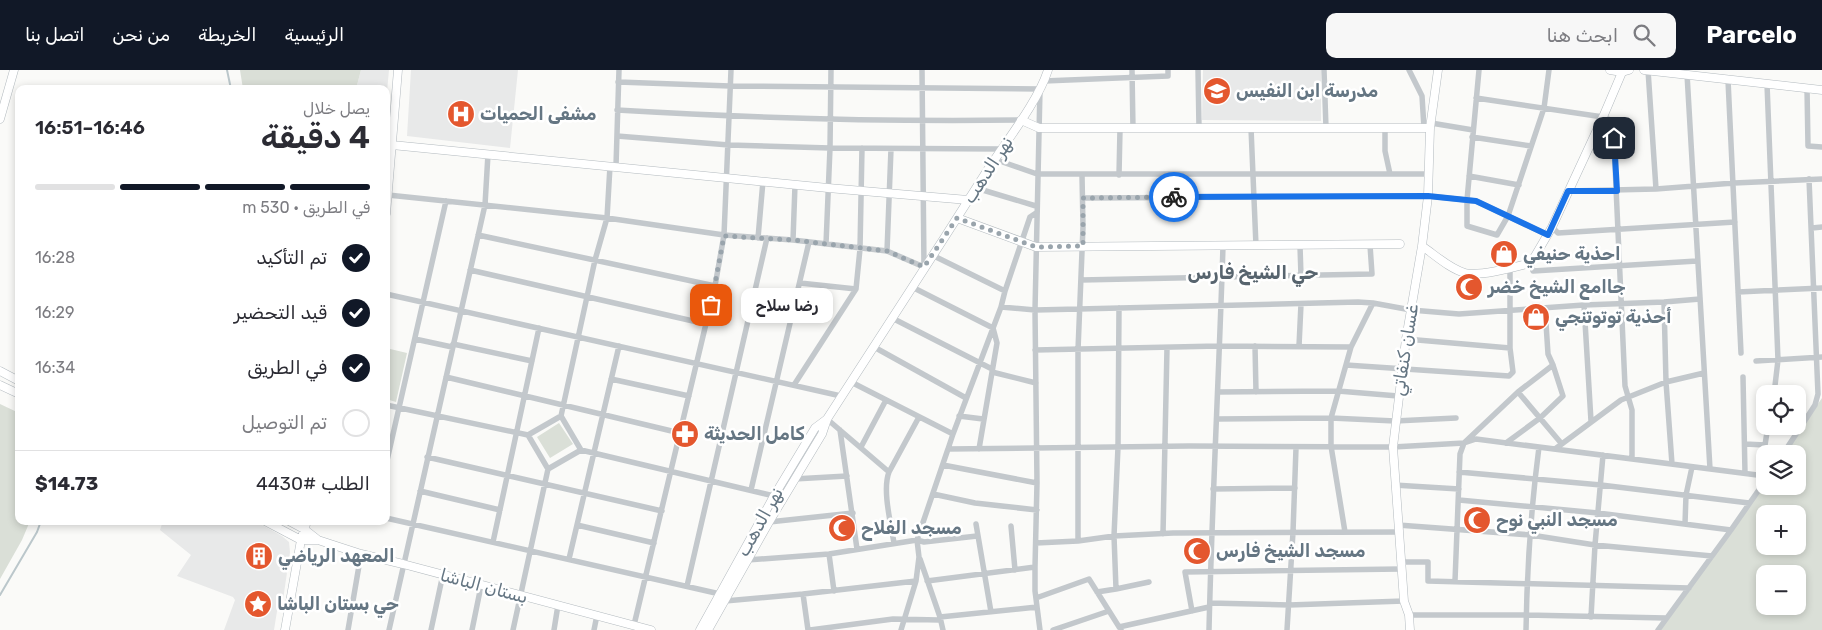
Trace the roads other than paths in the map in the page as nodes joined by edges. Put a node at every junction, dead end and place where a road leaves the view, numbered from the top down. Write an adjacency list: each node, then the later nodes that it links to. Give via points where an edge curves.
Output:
1 (14, 70): 38 (street)
2 (398, 70): 53 (street)
3 (618, 70): 25 (street)
4 (731, 70): 27 (street)
5 (831, 70): 28 (street)
6 (922, 70): 29 (street)
7 (1048, 70): 24 (street, نهر الدهب)
8 (1091, 70): 22 (street)
9 (1132, 70): 21 (street)
10 (1168, 70): 21 (street, via 1168,76)
11 (1198, 70): 46 (street)
12 (1324, 70): 48 (street)
13 (1409, 70): 42 (street, via 1422,96)
14 (1438, 70): 42 (street, غسان كنفاتي)
15 (1479, 70): 33 (street)
16 (1549, 70): 34 (street)
17 (1610, 70): 19 (street)
18 (1646, 70): 20 (street); 84 (street)
19 (1624, 71): 37 (street)
20 (1687, 74): 23 (street); 81 (street)
21 (1132, 78): 22 (street); 45 (street)
22 (1091, 79): 24 (street)
23 (1728, 80): 26 (street); 78 (street)
24 (1044, 81): 31 (street, نهر الدهب)
25 (618, 82): 27 (street); 35 (street)
26 (1767, 84): 30 (street); 77 (street)
27 (730, 86): 28 (street); 36 (street)
28 (831, 88): 29 (street); 39 (street)
29 (922, 88): 31 (street); 41 (street)
30 (1807, 88): 32 (street); 56 (street, via 1808,146)
31 (1040, 89): 40 (street, نهر الدهب); 43 (street)
32 (1822, 90)
33 (1476, 98): 34 (street); 50 (street)
34 (1544, 108): 37 (street); 55 (street)
35 (617, 110): 36 (street); 51 (street)
36 (730, 117): 39 (street); 54 (street)
37 (1603, 117): 86 (street); 87 (street, via 1613,120)
38 (0, 119)
39 (830, 120): 41 (street); 57 (street)
40 (1021, 120): 41 (street); 43 (street); 61 (street, نهر الدهب)
41 (923, 121): 60 (street)
42 (1429, 126): 49 (street); 50 (street); 68 (street, غسان كنفاتي)
43 (1039, 128): 44 (street); 66 (street)
44 (1120, 128): 45 (street); 70 (street)
45 (1133, 128): 46 (street)
46 (1199, 128): 47 (street)
47 (1252, 128): 48 (street); 71 (street)
48 (1326, 128): 49 (street)
49 (1385, 128): 67 (street)
50 (1473, 130): 52 (street)
51 (617, 136): 54 (street); 64 (street)
52 (1472, 138): 55 (street); 72 (street)
53 (392, 145): 62 (street); 65 (street)
54 (729, 145): 57 (street); 73 (street)
55 (1531, 146): 80 (street)
56 (1822, 147)
57 (830, 148): 58 (street); 82 (street)
58 (862, 148): 59 (street); 85 (street)
59 (890, 149): 60 (street); 88 (street)
60 (923, 149): 61 (street); 90 (street)
61 (1001, 149): 63 (street, نهر الدهب)
62 (488, 154): 64 (street); 97 (street)
63 (994, 159): 66 (street); 83 (street, نهر الدهب)
64 (613, 166): 73 (street); 101 (street)
65 (390, 170)
66 (1037, 174): 69 (street); 98 (street)
67 (1390, 174): 68 (street); 71 (street)
68 (1429, 174): 91 (street, غسان كنفاتي)
69 (1082, 175): 70 (street); 93 (street)
70 (1119, 175): 71 (street)
71 (1253, 175): 92 (street)
72 (1469, 176): 80 (street); 95 (street)
73 (726, 177): 76 (street); 110 (street)
74 (1809, 179): 75 (street); 77 (street); 107 (street)
75 (1822, 179)
76 (763, 181): 79 (street); 111 (street)
77 (1771, 181): 78 (street); 144 (street)
78 (1734, 183): 81 (street); 103 (street)
79 (795, 185): 82 (street); 113 (street)
80 (1518, 185): 100 (street)
81 (1693, 187): 84 (street); 104 (street)
82 (828, 188): 85 (street); 116 (street)
83 (976, 188): 94 (street, نهر الدهب); 98 (street)
84 (1656, 189): 87 (street)
85 (861, 191): 88 (street); 125 (street)
86 (1568, 191): 87 (street); 108 (street)
87 (1617, 191): 106 (street)
88 (888, 193): 90 (street); 126 (street)
89 (390, 195): 96 (street)
90 (922, 196): 94 (street); 132 (street)
91 (1428, 196): 92 (street); 95 (street); 123 (street, غسان كنفاتي)
92 (1254, 197): 93 (street); 121 (street)
93 (1083, 198): 119 (street)
94 (968, 200): 102 (street, نهر الدهب)
95 (1466, 200): 100 (street, via 1476,201); 100 (street, via 1468,226 1497,235)
96 (446, 201): 97 (street); 150 (street)
97 (484, 205): 101 (street); 109 (street)
98 (1036, 206): 99 (street)
99 (1036, 213): 114 (street, via 1030,216); 124 (street)
100 (1508, 216): 108 (street)
101 (607, 218): 110 (street); 128 (street)
102 (957, 218): 114 (street); 127 (street, نهر الدهب)
103 (1735, 222): 104 (street); 146 (street)
104 (1696, 223): 106 (street); 129 (street)
105 (1822, 227): 107 (street)
106 (1618, 228): 108 (street); 131 (street)
107 (1812, 228): 141 (street)
108 (1550, 231): 130 (street)
109 (478, 236): 128 (street); 134 (street)
110 (724, 236): 111 (street); 139 (street)
111 (758, 238): 112 (street)
112 (767, 238): 113 (street); 198 (street)
113 (793, 240): 115 (street)
114 (1022, 241): 124 (street); 145 (street)
115 (809, 242): 116 (street); 138 (street)
116 (826, 244): 125 (street)
117 (1400, 244): 118 (street)
118 (1370, 245): 122 (street); 135 (street, via 1372,274)
119 (1083, 246): 120 (street); 124 (street); 137 (street)
120 (1223, 246): 121 (street); 136 (street)
121 (1256, 246): 122 (street)
122 (1300, 246): 135 (street)
123 (1422, 246): 133 (street, via 1467,274); 162 (street, غسان كنفاتي)
124 (1036, 247): 161 (street)
125 (860, 249): 126 (street); 143 (street)
126 (887, 251): 132 (street)
127 (932, 255): 132 (street, نهر الدهب); 145 (street)
128 (595, 260): 139 (street); 148 (street)
129 (1697, 261): 131 (street); 149 (street)
130 (1531, 263): 131 (street, via 1533,271); 133 (street)
131 (1620, 266): 154 (street)
132 (924, 267): 140 (street, نهر الدهب)
133 (1510, 268): 164 (street)
134 (470, 270): 148 (street); 163 (street)
135 (1301, 276): 136 (street)
136 (1222, 277): 137 (street); 155 (street)
137 (1081, 280): 160 (street)
138 (800, 283): 143 (street); 204 (street)
139 (715, 286): 166 (street)
140 (912, 287): 165 (street, نهر الدهب); 170 (street)
141 (1814, 288): 142 (street); 144 (street); 168 (street)
142 (1822, 288)
143 (856, 289): 209 (street)
144 (1775, 290): 146 (street); 188 (street)
145 (1005, 291): 157 (street)
146 (1738, 292): 186 (street)
147 (390, 295): 150 (street)
148 (587, 296): 166 (street); 171 (street)
149 (1700, 298): 151 (street); 199 (street)
150 (423, 302): 163 (street); 172 (street)
151 (1664, 302): 154 (street); 206 (street)
152 (1373, 303): 153 (street); 162 (street); 180 (street)
153 (1301, 304): 155 (street); 178 (street)
154 (1622, 305): 156 (street); 220 (street)
155 (1221, 306): 158 (street); 176 (street)
156 (1584, 306): 159 (street); 238 (street)
157 (1001, 307): 161 (street); 170 (street)
158 (1119, 308): 160 (street); 181 (street)
159 (1545, 308): 164 (street); 193 (street, via 1548,354)
160 (1079, 309): 161 (street); 185 (street)
161 (1035, 310): 184 (street)
162 (1411, 310): 164 (street, via 1459,314); 173 (street, غسان كنفاتي)
163 (461, 311): 169 (street); 174 (street)
164 (1510, 311): 183 (street)
165 (892, 318): 179 (street, نهر الدهب); 191 (street)
166 (706, 324): 192 (street)
167 (1822, 326): 168 (street)
168 (1815, 327): 187 (street)
169 (539, 328): 171 (street); 189 (street)
170 (993, 328): 191 (street); 197 (street, via 997,343)
171 (578, 337): 175 (street); 223 (street)
172 (415, 339): 174 (street); 225 (street)
173 (1406, 339): 183 (street); 195 (street, غسان كنفاتي)
174 (453, 345): 189 (street); 200 (street)
175 (619, 346): 192 (street); 203 (street)
176 (1219, 346): 177 (street); 182 (street); 213 (street)
177 (1254, 346): 178 (street); 214 (street)
178 (1300, 346): 180 (street)
179 (874, 347): 205 (street, نهر الدهب); 221 (street)
180 (1351, 347): 194 (street)
181 (1120, 348): 182 (street); 185 (street); 253 (street)
182 (1167, 348): 254 (street)
183 (1510, 348): 195 (street, via 1513,372 1508,376)
184 (1035, 350): 185 (street); 207 (street)
185 (1078, 350): 259 (street)
186 (1741, 353)
187 (1819, 357): 188 (street); 249 (street, via 1815,406)
188 (1778, 360): 190 (street); 210 (street)
189 (532, 361): 216 (street)
190 (1756, 361)
191 (979, 363): 197 (street); 221 (street)
192 (697, 364): 198 (street); 217 (street)
193 (1553, 365): 215 (street); 233 (street, via 1563,396)
194 (1346, 366): 195 (street); 211 (street)
195 (1401, 369): 219 (street, غسان كنفاتي)
196 (0, 371): 202 (street)
197 (992, 371): 207 (street); 235 (street)
198 (737, 372): 204 (street); 283 (street)
199 (1704, 373): 206 (street); 273 (street)
200 (446, 377): 216 (street); 226 (street)
201 (1743, 377): 248 (street)
202 (15, 379)
203 (611, 379): 217 (street); 227 (street)
204 (777, 381): 209 (street); 290 (street)
205 (851, 382): 218 (street, نهر الدهب); 222 (street)
206 (1666, 382): 220 (street); 269 (street)
207 (1036, 383): 252 (street)
208 (0, 385): 212 (street)
209 (794, 385): 218 (street)
210 (1775, 385)
211 (1338, 391): 214 (street); 219 (street); 231 (street)
212 (15, 392)
213 (1218, 392): 214 (street); 236 (street)
214 (1256, 392)
215 (1518, 392): 233 (street); 245 (street)
216 (525, 396): 223 (street); 240 (street)
217 (689, 396): 241 (street)
218 (842, 396): 234 (street, نهر الدهب)
219 (1398, 396): 237 (street, غسان كنفاتي)
220 (1628, 397): 238 (street); 268 (street, via 1632,410)
221 (966, 398): 229 (street)
222 (886, 400): 230 (street); 251 (street)
223 (563, 405): 227 (street); 228 (street)
224 (390, 406): 225 (street)
225 (399, 407): 226 (street); 258 (street)
226 (437, 415): 240 (street); 267 (street)
227 (603, 415): 241 (street); 265 (street)
228 (561, 416): 243 (street); 264 (street)
229 (959, 416): 235 (street); 242 (street)
230 (920, 417): 242 (street); 275 (street)
231 (1331, 418): 236 (street); 237 (street); 250 (street)
232 (1456, 418): 237 (street)
233 (1540, 418): 246 (street); 247 (street)
234 (827, 419): 239 (street); 281 (street, نهر الدهب, via 822,434); 297 (street, نهر الدهب, via 815,428)
235 (984, 419): 262 (street)
236 (1217, 419): 255 (street)
237 (1395, 421): 256 (street, غسان كنفاتي)
238 (1592, 421): 247 (street)
239 (840, 429): 251 (street); 280 (street)
240 (517, 432): 243 (street); 278 (street)
241 (680, 434): 274 (street)
242 (953, 434): 261 (street)
243 (528, 435): 272 (street)
244 (1767, 435): 248 (street, via 1765,445)
245 (1464, 443): 246 (street, via 1476,439); 256 (street); 276 (street)
246 (1506, 443): 257 (street)
247 (1561, 443): 263 (street)
248 (1745, 444): 277 (street)
249 (1790, 445)
250 (1331, 446): 256 (street); 260 (street); 319 (street)
251 (861, 447): 275 (street)
252 (1036, 447): 259 (street); 262 (street); 285 (street)
253 (1118, 447): 254 (street); 259 (street); 324 (street)
254 (1166, 447): 255 (street); 320 (street)
255 (1216, 447): 260 (street); 291 (street)
256 (1393, 447): 286 (street, غسان كنفاتي)
257 (1539, 447): 263 (street); 282 (street)
258 (390, 448)
259 (1078, 448): 328 (street)
260 (1296, 448): 288 (street)
261 (948, 449): 262 (street); 270 (street)
262 (978, 449)
263 (1555, 449): 266 (street)
264 (580, 450): 265 (street); 272 (street)
265 (594, 453): 274 (street); 293 (street)
266 (1603, 455): 268 (street); 287 (street)
267 (428, 457): 278 (street); 292 (street)
268 (1632, 458): 269 (street)
269 (1672, 464): 271 (street)
270 (943, 465): 285 (street); 295 (street)
271 (1692, 467): 273 (street); 296 (street)
272 (548, 469): 284 (street)
273 (1710, 469): 277 (street)
274 (671, 471): 283 (street); 303 (street)
275 (889, 472): 331 (street, via 887,490)
276 (1459, 472): 282 (street); 289 (street)
277 (1745, 474): 279 (street)
278 (508, 475): 284 (street); 301 (street)
279 (1756, 475)
280 (847, 476): 281 (street); 304 (street)
281 (794, 479): 307 (street, نهر الدهب)
282 (1535, 479): 287 (street); 300 (street)
283 (711, 481): 290 (street); 358 (street)
284 (544, 484): 293 (street); 335 (street)
285 (1037, 484): 302 (street)
286 (1394, 485): 289 (street); 315 (street, غسان كنفاتي)
287 (1602, 486): 296 (street); 305 (street)
288 (1295, 488): 291 (street); 318 (street)
289 (1459, 489): 298 (street)
290 (751, 490): 297 (street)
291 (1213, 490): 321 (street)
292 (420, 491): 301 (street); 308 (street)
293 (584, 493): 303 (street); 313 (street)
294 (1756, 493): 299 (street)
295 (933, 494): 302 (street, via 975,503); 327 (street)
296 (1686, 495): 299 (street); 310 (street)
297 (774, 496): 363 (street, نهر الدهب)
298 (1459, 500): 300 (street); 316 (street)
299 (1749, 503): 317 (street)
300 (1533, 507): 305 (street); 322 (street)
301 (500, 510): 329 (street)
302 (1037, 510): 332 (street)
303 (662, 511): 330 (street)
304 (853, 513): 307 (street); 334 (street)
305 (1598, 513): 310 (street); 333 (street)
306 (390, 519): 308 (street)
307 (769, 522): 341 (street, نهر الدهب)
308 (412, 524): 329 (street); 342 (street)
309 (976, 524): 323 (street)
310 (1684, 524): 317 (street)
311 (273, 525): 325 (street, بستان الباشا)
312 (305, 525): 325 (street); 326 (street, بستان الباشا)
313 (577, 525): 330 (street); 340 (street)
314 (1011, 526): 345 (street)
315 (1399, 528): 316 (street); 319 (street); 343 (street, غسان كنفاتي)
316 (1456, 529): 322 (street); 353 (street)
317 (1732, 530): 338 (street)
318 (1293, 532): 319 (street); 321 (street); 346 (street)
319 (1345, 532)
320 (1163, 534): 321 (street); 324 (street)
321 (1211, 534): 347 (street)
322 (1531, 535): 333 (street); 355 (street)
323 (977, 536): 327 (street); 349 (street)
324 (1114, 536): 328 (street); 360 (street)
325 (301, 540): 326 (street, بستان الباشا); 385 (street)
326 (318, 540): 336 (street, بستان الباشا)
327 (917, 540): 331 (street); 339 (street)
328 (1078, 541): 332 (street)
329 (493, 542): 335 (street)
330 (654, 542): 350 (street)
331 (894, 543): 334 (street)
332 (1036, 543): 344 (street)
333 (1595, 545): 338 (street); 356 (street)
334 (858, 549): 337 (street)
335 (529, 550): 340 (street); 365 (street)
336 (361, 554): 342 (street, بستان الباشا); 386 (street)
337 (829, 554): 341 (street); 361 (street)
338 (1712, 556): 359 (street)
339 (919, 557): 351 (street); 352 (street)
340 (569, 559): 350 (street)
341 (747, 560): 367 (street, نهر الدهب)
342 (403, 564): 348 (street, بستان الباشا); 387 (street)
343 (1401, 566): 346 (street); 353 (street, via 1428,562 1428,580); 368 (street, غسان كنفاتي)
344 (1035, 567): 345 (street); 366 (street)
345 (1014, 570): 349 (street)
346 (1291, 570): 347 (street); 371 (street)
347 (1210, 571): 370 (street); 374 (street, via 1185,572)
348 (442, 574): 357 (street, بستان الباشا); 388 (street)
349 (984, 574): 352 (street); 375 (street)
350 (646, 577): 358 (street); 383 (street)
351 (916, 581): 361 (street); 382 (street)
352 (927, 581): 380 (street)
353 (1455, 581): 355 (street)
354 (1149, 582): 360 (street)
355 (1526, 583): 356 (street); 378 (street)
356 (1592, 585): 359 (street); 379 (street)
357 (482, 586): 365 (street, بستان الباشا); 389 (street)
358 (687, 586): 363 (street)
359 (1689, 588): 381 (street)
360 (1116, 589): 362 (street)
361 (834, 590): 364 (street)
362 (1098, 592): 366 (street, via 1090,579); 373 (street)
363 (720, 594): 394 (street, نهر الدهب)
364 (803, 594): 367 (street); 396 (street)
365 (519, 595): 369 (street, بستان الباشا); 390 (street)
366 (1036, 598): 372 (street)
367 (725, 601): 395 (street, نهر الدهب)
368 (1404, 602): 371 (street); 377 (street, غسان كنفاتي)
369 (558, 605): 376 (street, بستان الباشا); 391 (street)
370 (1210, 605): 371 (street); 374 (street); 401 (street)
371 (1289, 605): 402 (street)
372 (1037, 607): 375 (street); 399 (street)
373 (1109, 611): 384 (street); 400 (street)
374 (1192, 611): 384 (street)
375 (991, 612): 380 (street)
376 (597, 615): 383 (street, بستان الباشا); 392 (street)
377 (1409, 615): 378 (street); 403 (street, غسان كنفاتي)
378 (1526, 615): 379 (street); 404 (street)
379 (1591, 617): 381 (street)
380 (940, 618): 382 (street); 398 (street)
381 (1666, 618): 405 (street)
382 (903, 620): 396 (street); 397 (street)
383 (638, 627): 393 (street, بستان الباشا)
384 (1120, 628)
385 (286, 630)
386 (348, 630)
387 (389, 630)
388 (431, 630)
389 (472, 630)
390 (512, 630)
391 (554, 630)
392 (594, 630)
393 (651, 630)
394 (700, 630)
395 (708, 630)
396 (809, 630)
397 (902, 630)
398 (943, 630)
399 (1040, 630)
400 (1053, 630)
401 (1209, 630)
402 (1287, 630)
403 (1410, 630)
404 (1526, 630)
405 (1658, 630)

